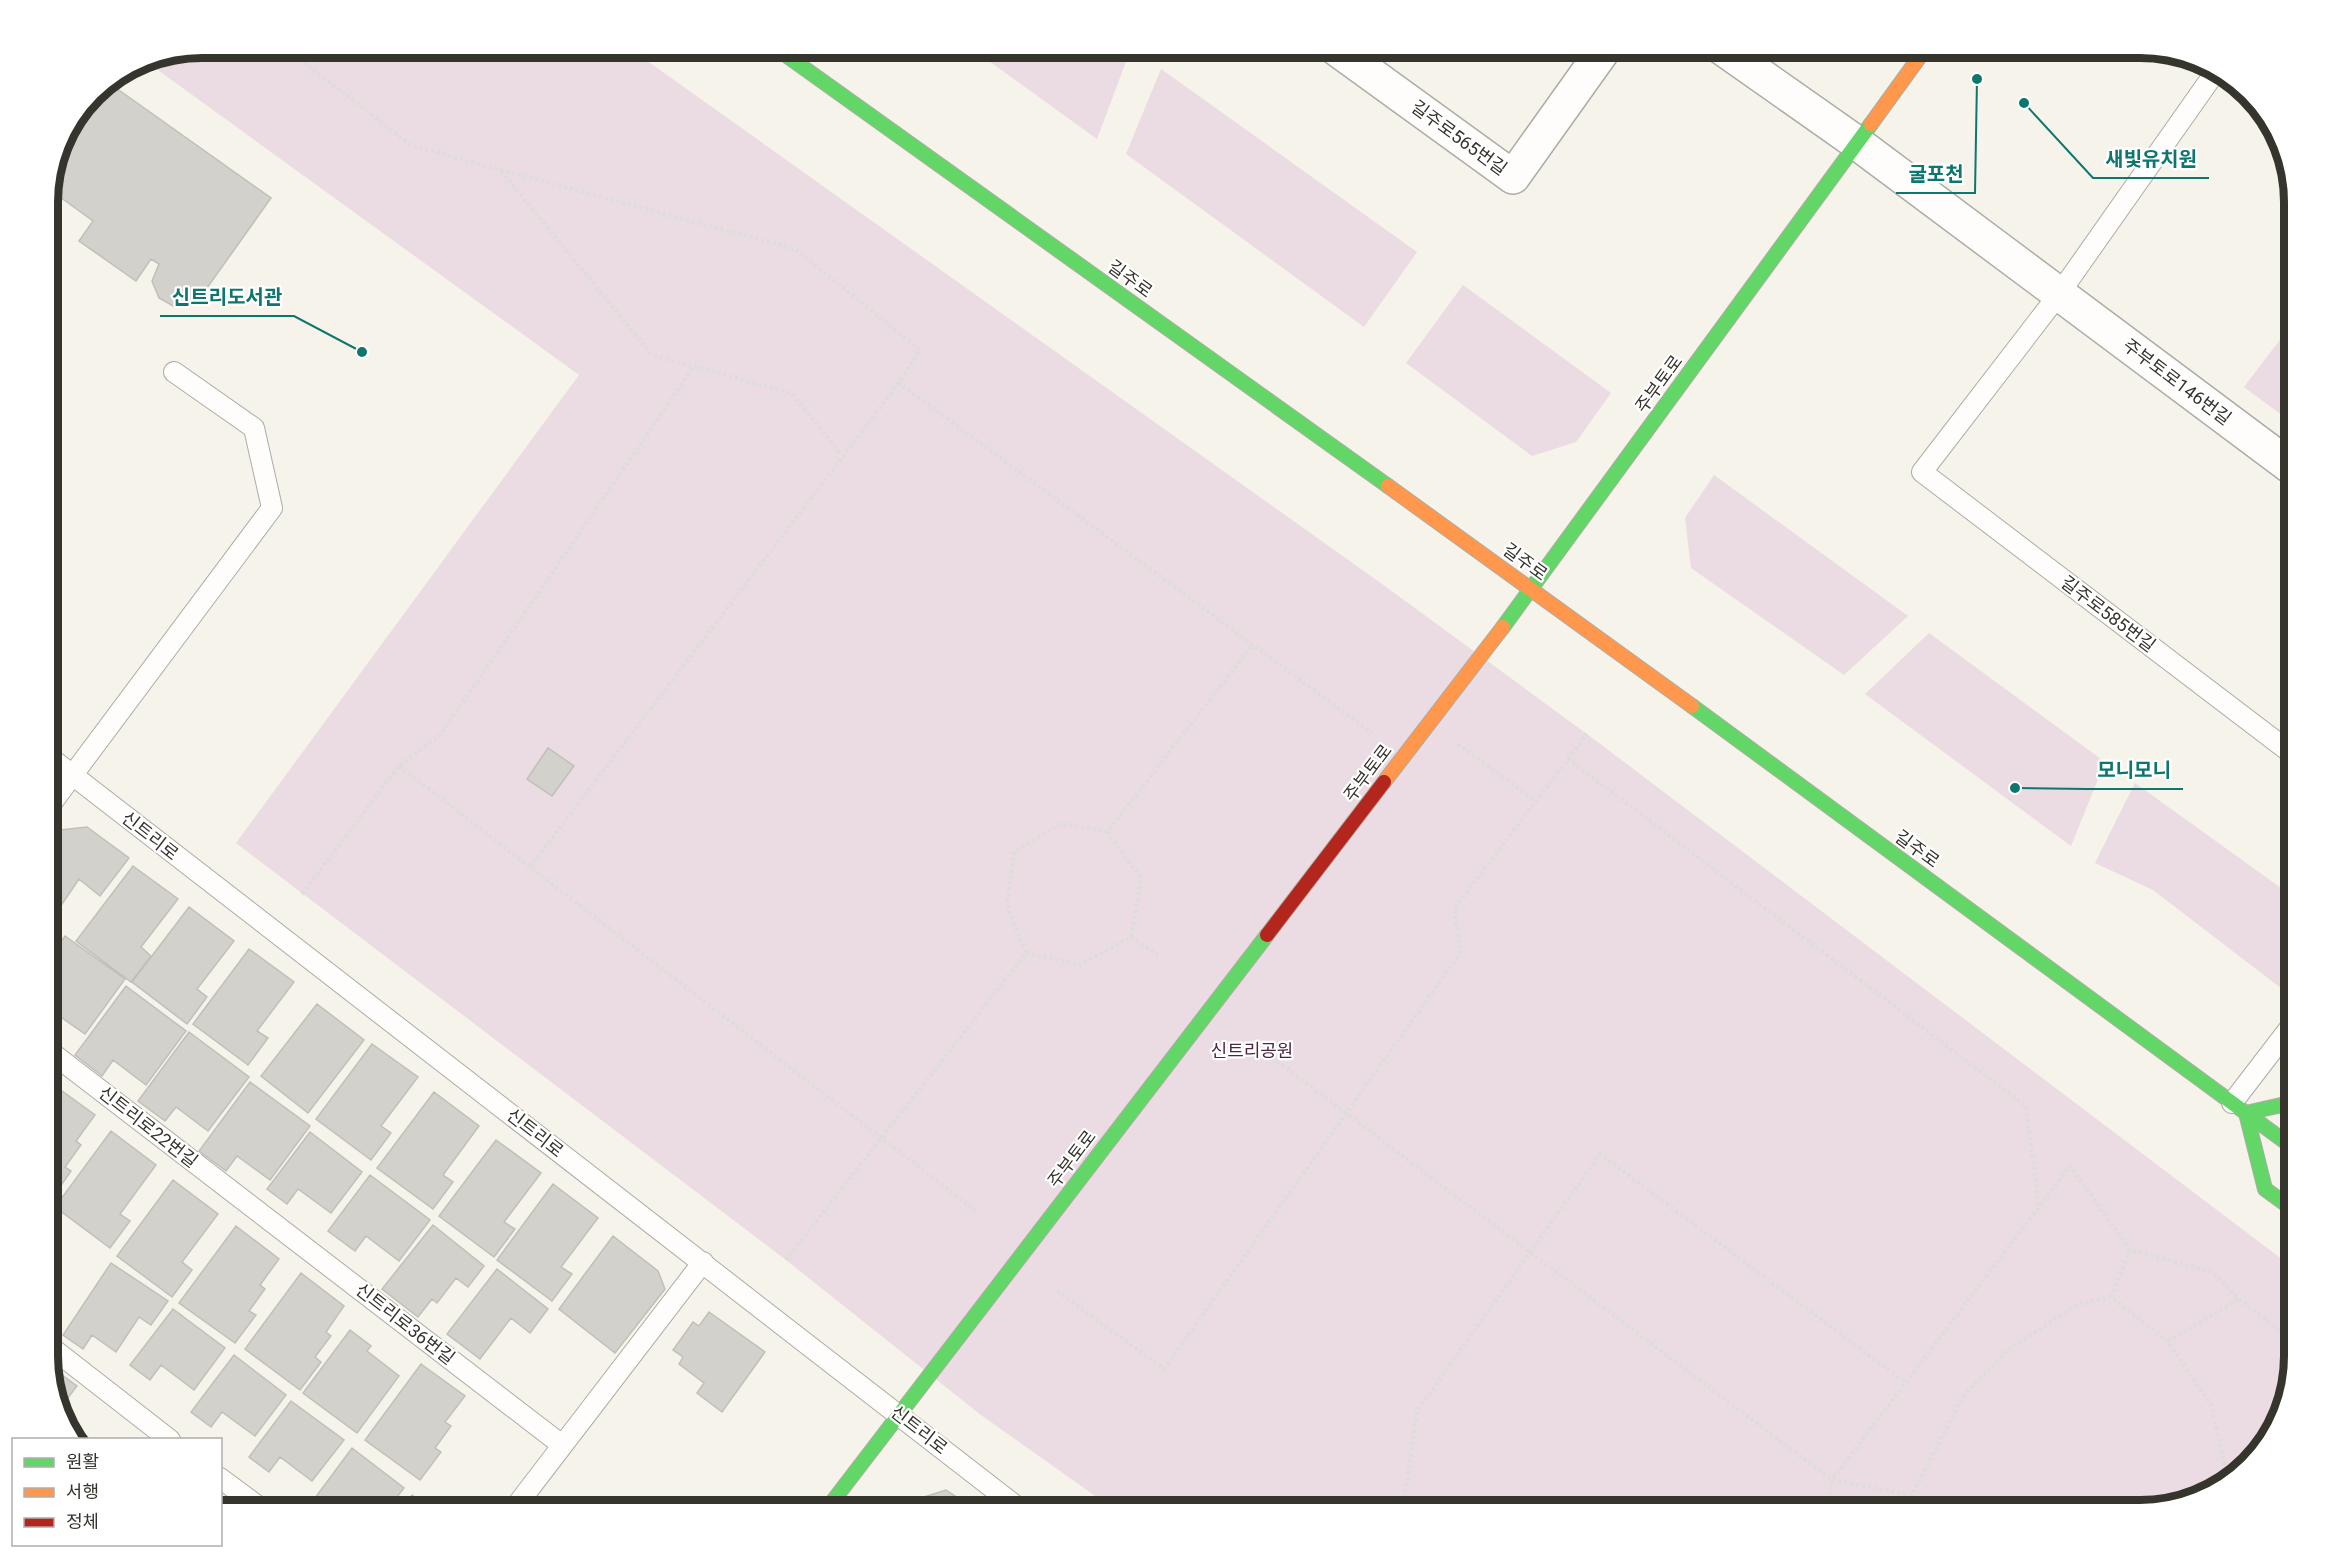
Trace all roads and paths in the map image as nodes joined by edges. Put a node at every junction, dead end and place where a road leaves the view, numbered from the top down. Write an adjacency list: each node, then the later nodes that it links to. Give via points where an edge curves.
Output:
1 (298, 58): 9 (path, via 412,147)
2 (790, 58): 16 (main road, 길주로)
3 (1349, 58): 4 (street, 길주로565번길, via 1513,177)
4 (1598, 58)
5 (1736, 58): 8 (street, 주부토로146번길)
6 (1919, 58): 8 (main road, 주부토로)
7 (2211, 78): 10 (lane)
8 (1857, 143): 10 (street, 주부토로146번길); 16 (main road, 주부토로)
9 (501, 170): 11 (path, via 652,355); 13 (path, via 795,249 920,350)
10 (2059, 294): 15 (street, 주부토로146번길); 21 (lane, 길주로585번길, via 1922,472)
11 (694, 366): 14 (path, via 791,393); 24 (path, via 440,735)
12 (174, 372): 25 (lane, via 254,429 272,508)
13 (899, 383): 14 (path); 17 (path)
14 (842, 455): 29 (path)
15 (2284, 462)
16 (1532, 589): 18 (main road, 주부토로); 38 (main road, 길주로)
17 (1252, 646): 19 (path); 28 (path)
18 (1429, 722): 27 (path); 57 (main road, 주부토로)
19 (1372, 733)
20 (1587, 734): 22 (path)
21 (2284, 748)
22 (1568, 759): 27 (path); 44 (path, via 2026,1106)
23 (59, 765): 25 (lane, 신트리로)
24 (399, 766): 29 (path); 30 (path)
25 (72, 776): 26 (lane); 49 (lane, 신트리로)
26 (59, 793)
27 (1536, 801): 39 (path, via 1454,909 1461,952)
28 (1107, 832): 31 (path, via 1141,878); 32 (path, via 1060,824 1014,852 1007,905)
29 (530, 867): 40 (path)
30 (302, 894)
31 (1131, 937): 32 (path, via 1080,965); 33 (path)
32 (1026, 953): 40 (path)
33 (1158, 955)
34 (2284, 1038): 38 (lane)
35 (1253, 1043): 39 (path)
36 (59, 1058): 42 (lane, 신트리로22번길)
37 (2284, 1103): 38 (main road)
38 (2239, 1108): 41 (main road, 길주로); 43 (main road, via 2265,1189)
39 (1346, 1114): 47 (path); 50 (path, via 1164,1369)
40 (881, 1137): 45 (path); 48 (path)
41 (2284, 1141)
42 (248, 1203): 59 (lane, 신트리로36번길)
43 (2284, 1203)
44 (2039, 1207): 46 (path, via 2070,1166); 56 (path)
45 (976, 1211)
46 (2130, 1250): 51 (path); 52 (path, via 2213,1272)
47 (1530, 1253): 56 (path, via 1600,1154); 62 (path); 68 (path, via 1417,1411)
48 (786, 1260)
49 (703, 1262): 57 (lane, 신트리로); 59 (lane)
50 (1057, 1291)
51 (2111, 1297): 54 (path); 63 (path, via 2078,1304 2008,1350 1963,1396)
52 (2240, 1299): 53 (path); 54 (path)
53 (2284, 1333)
54 (2168, 1341): 60 (path, via 2211,1405)
55 (59, 1354): 58 (lane)
56 (1905, 1383): 62 (path)
57 (900, 1414): 66 (main road, 주부토로); 67 (lane, 신트리로)
58 (165, 1438)
59 (562, 1445): 65 (lane)
60 (2227, 1471)
61 (222, 1479): 64 (lane)
62 (1832, 1480): 63 (path); 69 (path)
63 (1912, 1496): 70 (path)
64 (250, 1500)
65 (521, 1500)
66 (834, 1500)
67 (1008, 1500)
68 (1404, 1500)
69 (1829, 1500)
70 (1913, 1500)

